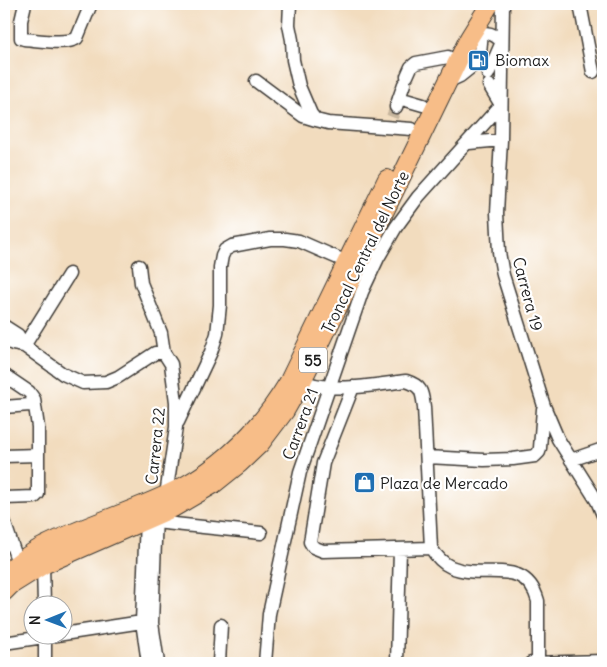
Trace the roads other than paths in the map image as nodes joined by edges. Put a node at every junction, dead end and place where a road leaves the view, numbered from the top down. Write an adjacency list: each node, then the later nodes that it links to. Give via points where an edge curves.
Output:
1 (25, 4): 2 (street, via 20,21 21,38 65,41 77,38)
2 (91, 4)
3 (290, 4): 15 (street, via 289,25 295,71)
4 (478, 4): 8 (highway, Troncal Central del Norte / 55)
5 (580, 4): 10 (street)
6 (502, 5): 7 (street, Carrera 19); 9 (highway, Troncal Central del Norte / 55)
7 (502, 42): 9 (street); 9 (street, via 490,33); 13 (street, Carrera 19)
8 (448, 57): 12 (highway, Troncal Central del Norte / 55); 14 (street, via 416,63 405,80)
9 (480, 57): 13 (street); 27 (highway, Troncal Central del Norte / 55, via 448,82)
10 (593, 72)
11 (256, 81): 15 (street, via 304,116)
12 (423, 105): 14 (street); 16 (highway, Troncal Central del Norte / 55)
13 (501, 105): 17 (street, Carrera 19); 18 (street, Carrera 21)
14 (394, 112): 15 (street, via 328,124); 16 (street)
15 (316, 120)
16 (412, 129): 19 (highway, Troncal Central del Norte / 55)
17 (501, 140): 18 (street); 31 (street, Carrera 19, via 497,213 499,252 503,275)
18 (469, 142): 28 (street, Carrera 21, via 418,197 378,258 362,292)
19 (347, 262): 27 (highway, Troncal Central del Norte / 55); 33 (street, via 299,240 270,239 225,250 220,267 220,313 216,334 211,352)
20 (140, 266): 25 (street, Carrera 22, via 141,283 161,333)
21 (69, 274): 24 (street)
22 (4, 326): 24 (street, via 18,335)
23 (4, 338): 24 (street)
24 (24, 346): 25 (street, via 63,374 83,383 106,382 155,353)
25 (164, 353): 33 (street, Carrera 22, via 171,364)
26 (4, 375): 30 (street)
27 (297, 378): 28 (street); 39 (highway, Troncal Central del Norte / 55, via 234,450 197,478); 42 (highway, Troncal Central del Norte / 55, via 273,428 239,464 201,492)
28 (330, 387): 29 (street); 63 (street, Carrera 21, via 300,472 269,614)
29 (353, 387): 37 (street, via 406,382 420,388); 46 (street, via 323,463 310,542 313,547 323,550)
30 (34, 399): 32 (street, via 30,405); 35 (street, via 38,419)
31 (544, 406): 37 (street, via 540,452 535,456 484,460); 38 (street, Carrera 19)
32 (4, 407)
33 (176, 427): 39 (street, Carrera 22)
34 (603, 449): 38 (street)
35 (38, 455): 36 (street); 40 (street, via 37,496)
36 (4, 456)
37 (427, 457): 45 (street)
38 (571, 460): 41 (street, Carrera 19, via 597,500)
39 (166, 495): 47 (highway, Troncal Central del Norte / 55, via 43,546)
40 (4, 498)
41 (603, 516)
42 (151, 520): 44 (street); 48 (highway, Troncal Central del Norte / 55); 52 (street)
43 (4, 521): 47 (street)
44 (261, 533)
45 (431, 548): 46 (street); 65 (street, via 451,567 513,573 530,582 538,601)
46 (400, 549): 64 (street)
47 (18, 563): 49 (highway, Troncal Central del Norte / 55)
48 (43, 565): 50 (highway, Troncal Central del Norte / 55); 51 (street)
49 (4, 574)
50 (4, 592)
51 (44, 594)
52 (147, 623): 54 (street); 60 (street); 61 (street)
53 (221, 625): 62 (street)
54 (72, 633)
55 (22, 640): 56 (street)
56 (4, 644)
57 (45, 644): 59 (street)
58 (603, 661): 65 (street)
59 (45, 663)
60 (148, 663)
61 (158, 663)
62 (219, 663)
63 (266, 663)
64 (398, 663)
65 (536, 663)

